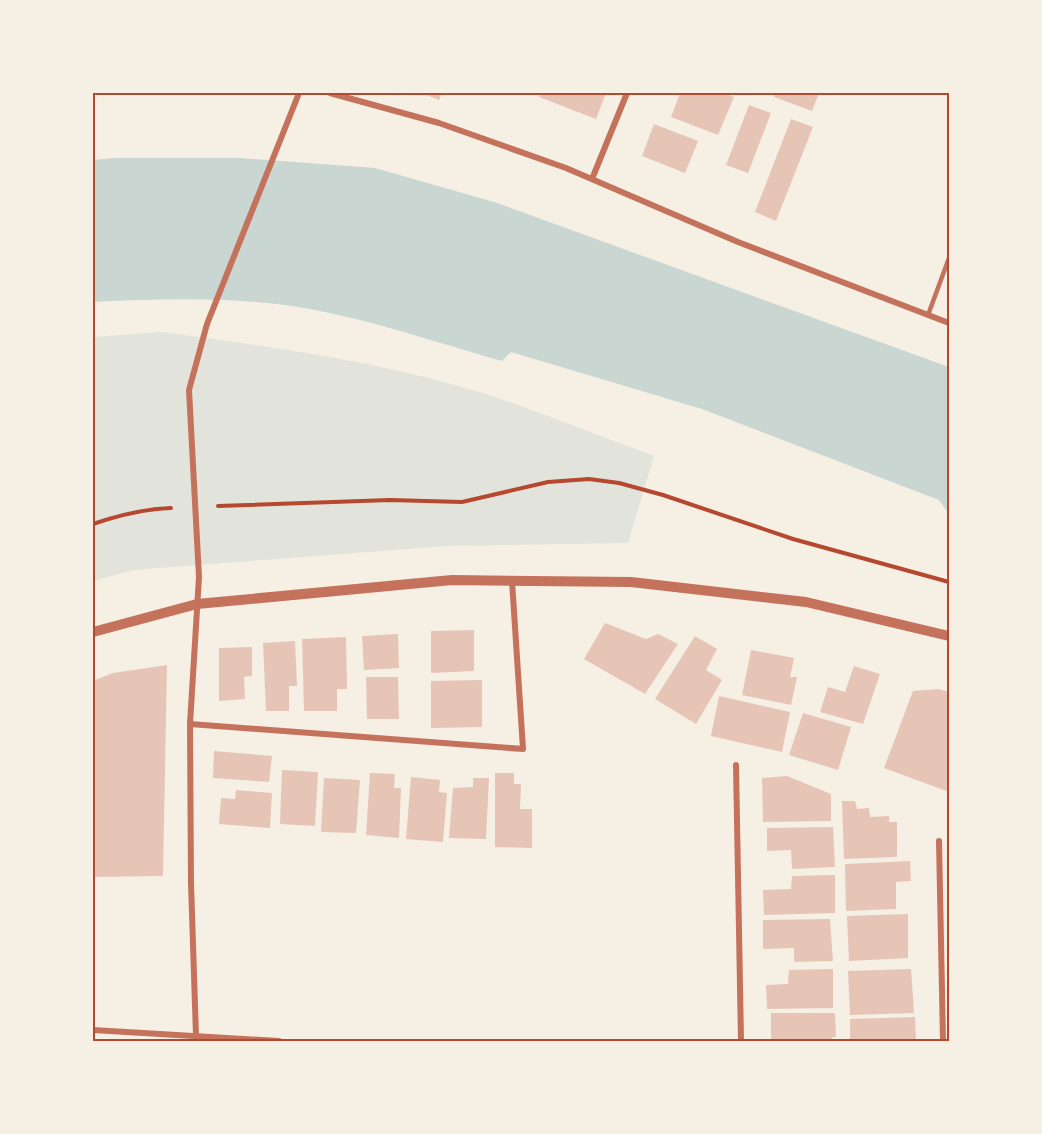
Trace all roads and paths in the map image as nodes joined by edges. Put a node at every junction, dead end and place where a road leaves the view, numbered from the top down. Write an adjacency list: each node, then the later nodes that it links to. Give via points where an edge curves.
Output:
1 (299, 93): 8 (street, via 207,324 189,390)
2 (330, 93): 4 (street, via 439,123)
3 (627, 93): 4 (street)
4 (592, 179): 6 (street, via 738,242)
5 (949, 258): 6 (lane)
6 (927, 315): 7 (street)
7 (949, 323)
8 (195, 507): 9 (path, via 150,509); 11 (path, via 390,500 462,502 548,482 588,479 663,495 793,539); 12 (street)
9 (93, 524)
10 (512, 581): 12 (street, via 452,580); 14 (street, via 631,582 806,602); 15 (street, via 523,750)
11 (949, 582)
12 (197, 604): 13 (street); 15 (street)
13 (93, 632)
14 (949, 636)
15 (190, 724): 19 (street)
16 (736, 765): 21 (street)
17 (939, 842): 22 (street)
18 (93, 1030): 19 (street)
19 (196, 1036): 20 (street)
20 (279, 1041)
21 (741, 1041)
22 (943, 1041)

